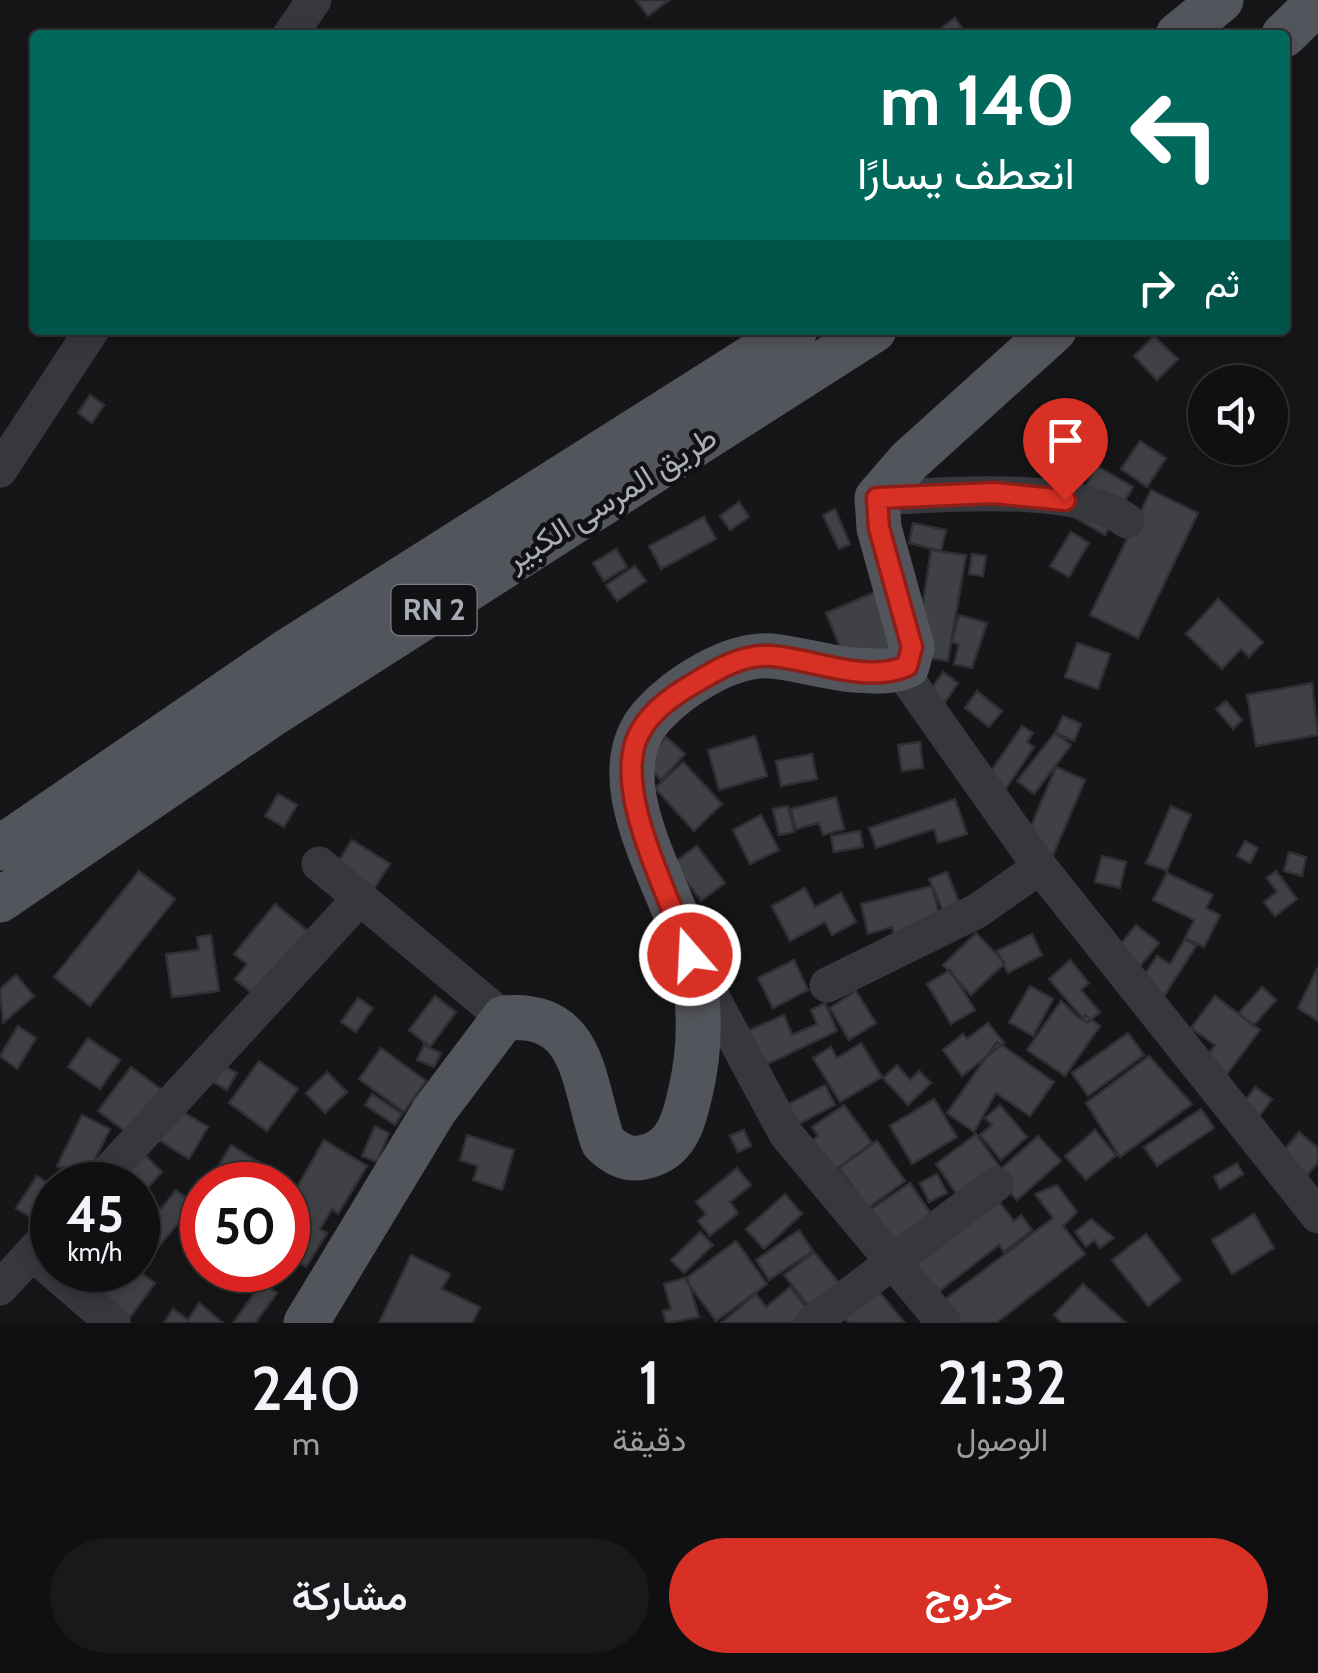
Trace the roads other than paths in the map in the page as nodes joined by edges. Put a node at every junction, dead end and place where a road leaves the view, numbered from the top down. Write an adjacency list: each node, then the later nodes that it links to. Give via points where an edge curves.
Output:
1 (314, 0): 4 (street)
2 (1221, 0): 5 (main road)
3 (1318, 2): 6 (main road)
4 (293, 30)
5 (1184, 30)
6 (1289, 30)
7 (89, 335): 11 (street)
8 (787, 335): 15 (main road, طريق المرسى الكبير / RN 2, via 286,652)
9 (866, 335): 19 (main road, طريق المرسى الكبير / RN 2, via 290,702)
10 (1048, 335): 12 (main road, via 909,460)
11 (0, 470)
12 (877, 498): 13 (street, via 1028,494); 14 (main road, via 912,647 911,662)
13 (1126, 521)
14 (900, 670): 17 (street); 20 (main road, via 841,669 767,656 739,660 675,694 638,734 631,777 642,827)
15 (0, 848)
16 (319, 864): 18 (street)
17 (1040, 867): 21 (street, via 977,911); 25 (street)
18 (359, 899): 22 (street); 23 (street)
19 (0, 900)
20 (690, 955): 22 (main road, via 700,1009 695,1074 676,1136 642,1158 626,1159 604,1142 567,1036 553,1022); 27 (street, via 786,1134)
21 (828, 986)
22 (504, 1018): 31 (main road, via 434,1111)
23 (118, 1162)
24 (996, 1184): 27 (street)
25 (1318, 1216)
26 (30, 1255): 28 (street)
27 (894, 1260): 32 (street); 33 (street)
28 (0, 1288)
29 (85, 1292): 30 (street)
30 (112, 1323)
31 (306, 1323)
32 (812, 1323)
33 (944, 1323)

